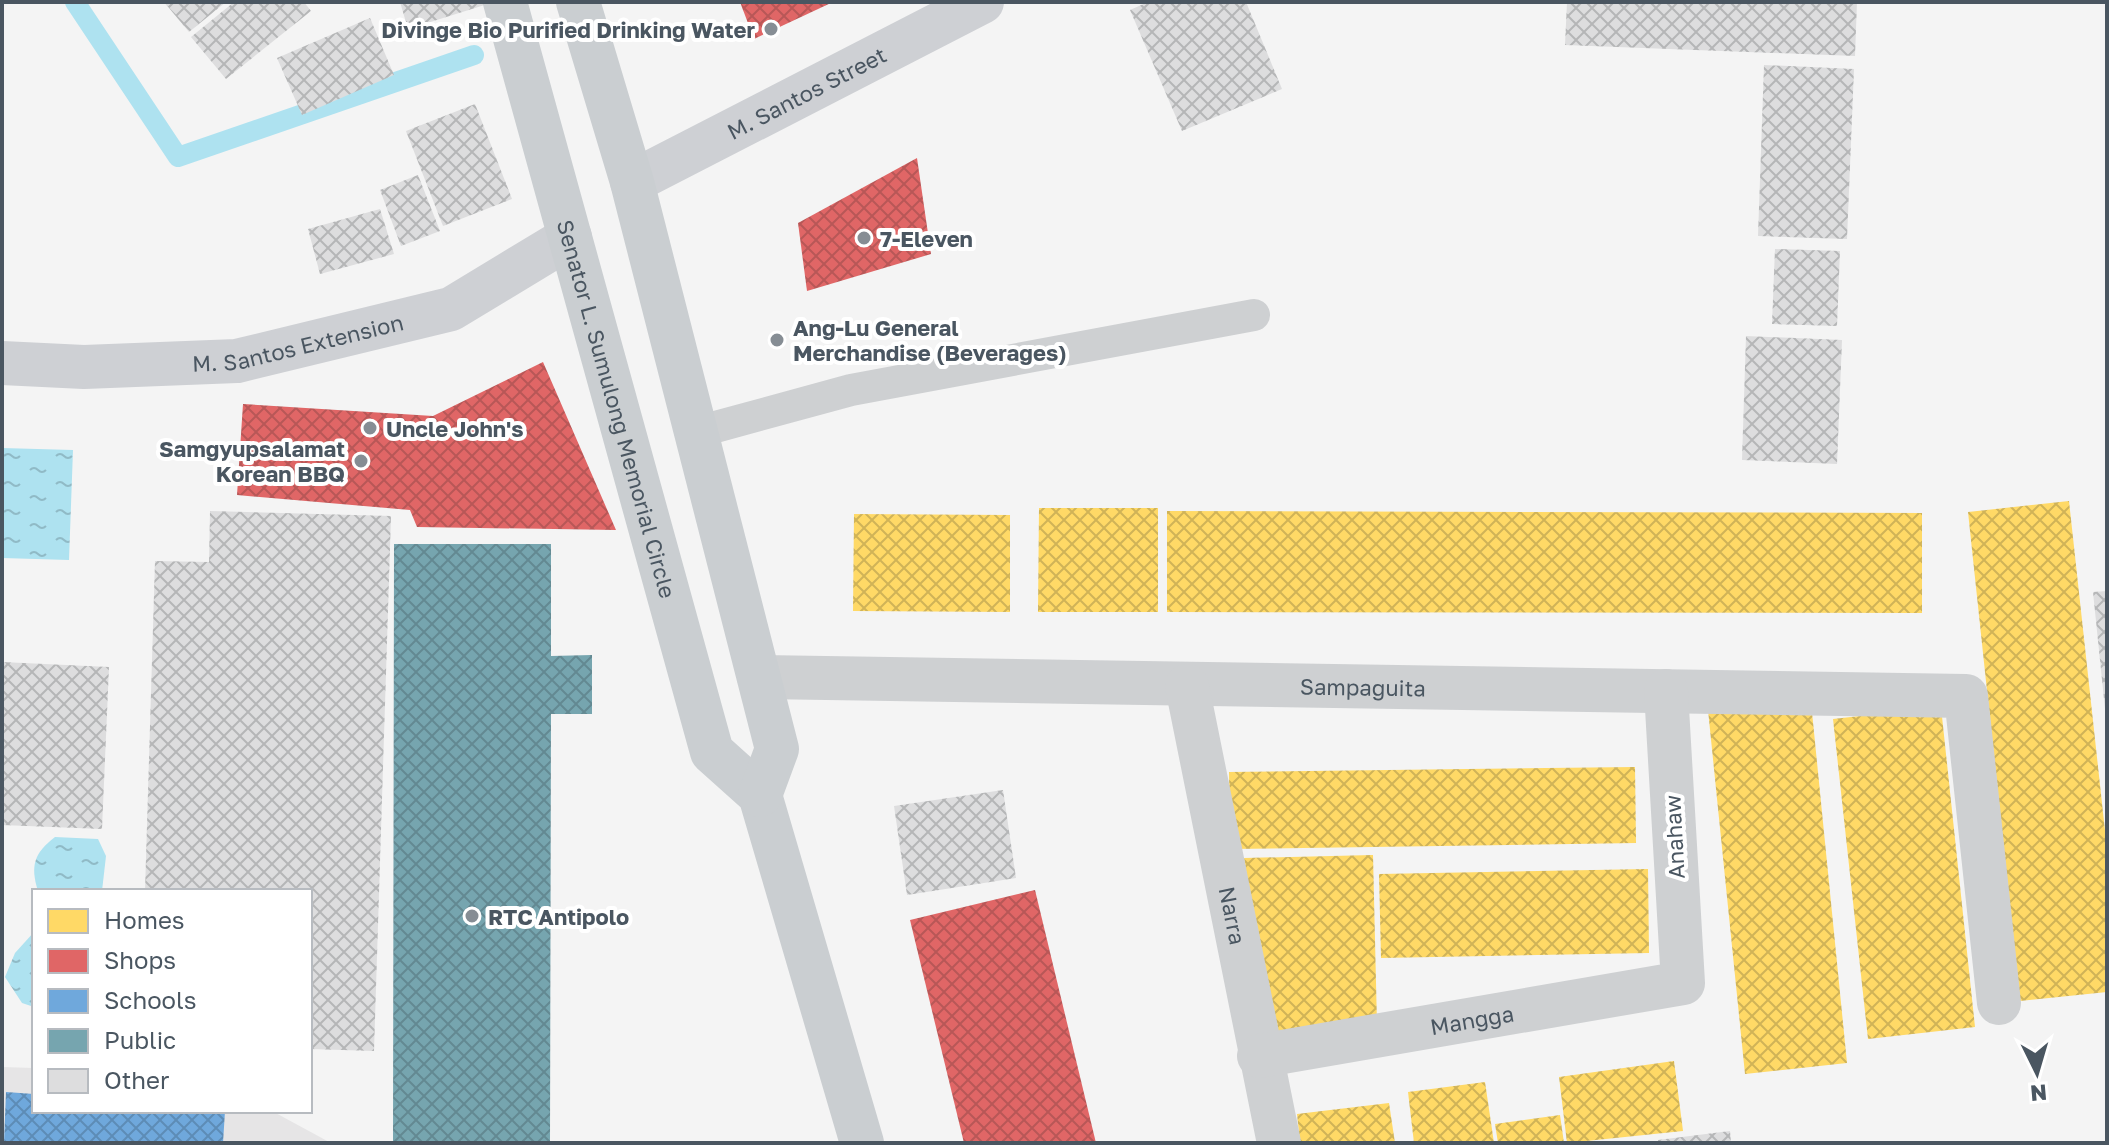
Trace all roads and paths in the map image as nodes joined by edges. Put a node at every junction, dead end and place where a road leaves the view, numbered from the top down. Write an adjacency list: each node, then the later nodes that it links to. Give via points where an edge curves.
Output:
1 (505, 2): 5 (main road, Senator L. Sumulong Memorial Circle)
2 (578, 2): 4 (main road)
3 (982, 2): 4 (street, M. Santos Street)
4 (632, 182): 8 (main road)
5 (570, 237): 7 (street, M. Santos Extension, via 451,309 237,361 84,367); 12 (main road, Senator L. Sumulong Memorial Circle, via 712,752)
6 (1254, 315): 8 (lane, via 851,390)
7 (2, 363)
8 (697, 432): 9 (main road)
9 (759, 677): 10 (street, Sampaguita); 12 (main road, via 777,749)
10 (1187, 686): 11 (street, Sampaguita); 15 (street, Narra)
11 (1666, 691): 13 (street, Anahaw); 14 (street, Sampaguita, via 1966,696)
12 (760, 795): 16 (main road)
13 (1683, 983): 15 (street, Mangga)
14 (1999, 1003)
15 (1259, 1056): 17 (street, Narra)
16 (862, 1143)
17 (1279, 1143)

